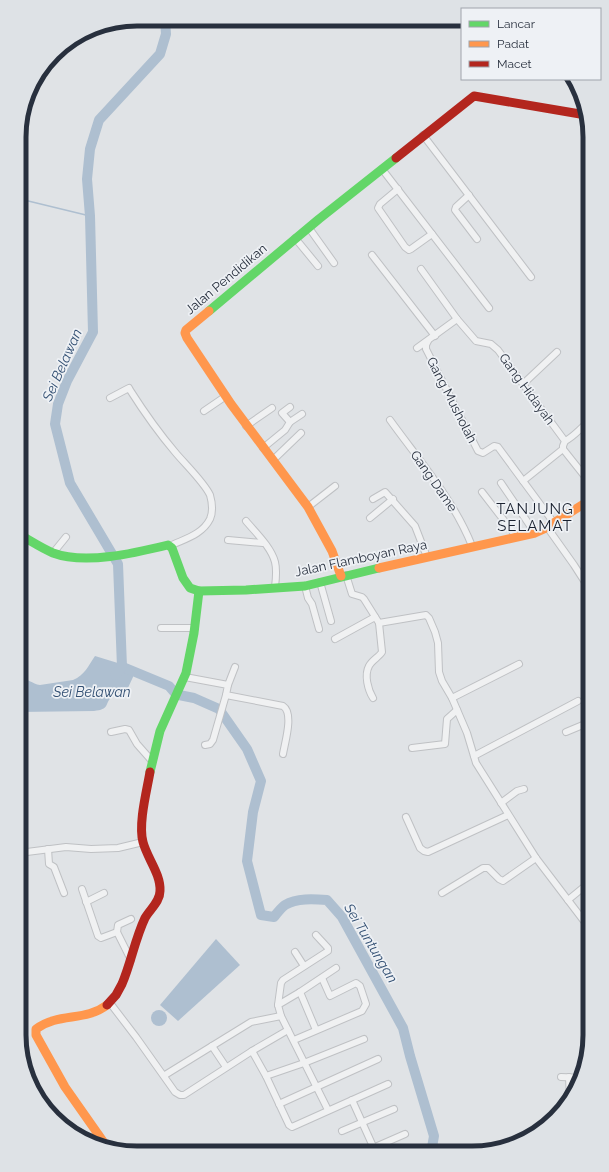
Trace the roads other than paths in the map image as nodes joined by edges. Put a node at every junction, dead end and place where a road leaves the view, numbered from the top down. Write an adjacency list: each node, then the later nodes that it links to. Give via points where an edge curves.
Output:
1 (580, 114): 2 (street, Jalan Pendidikan, via 474,96)
2 (423, 136): 3 (street, Jalan Pendidikan); 5 (street)
3 (382, 169): 4 (street); 6 (street, Jalan Pendidikan)
4 (398, 189): 7 (street); 7 (street, via 378,208 406,247 411,249)
5 (470, 195): 9 (street, via 455,210); 14 (street)
6 (309, 228): 8 (street, Jalan Pendidikan); 11 (street)
7 (432, 234): 15 (street)
8 (295, 238): 12 (street); 22 (street, Jalan Pendidikan, via 186,330 187,338)
9 (477, 239)
10 (372, 255): 17 (street)
11 (334, 262)
12 (318, 266)
13 (421, 269): 16 (street, Gang Hidayah)
14 (531, 277)
15 (489, 308)
16 (457, 319): 17 (street, Gang Musholah); 21 (street, Gang Hidayah, via 476,341 494,346)
17 (434, 336): 18 (street, Gang Musholah)
18 (428, 341): 19 (street); 38 (street, Gang Musholah, via 426,349 478,451 483,453 496,446)
19 (417, 348)
20 (557, 352): 21 (street)
21 (523, 384): 33 (street, Gang Hidayah)
22 (226, 396): 26 (street); 30 (street, Jalan Pendidikan)
23 (110, 398): 55 (street, via 129,388 156,430 210,495 211,515 207,523 195,534)
24 (290, 407): 29 (street, via 282,413)
25 (272, 408): 30 (street)
26 (204, 411)
27 (302, 414): 29 (street)
28 (390, 420): 56 (street, Gang Dame, via 453,506)
29 (290, 422): 34 (street, via 285,430)
30 (246, 426): 34 (street, Jalan Pendidikan)
31 (583, 426): 33 (street)
32 (301, 433): 36 (street)
33 (565, 441): 35 (street)
34 (263, 448): 36 (street, Jalan Pendidikan)
35 (563, 449): 37 (street); 38 (street)
36 (272, 460): 45 (street, Jalan Pendidikan)
37 (583, 475)
38 (523, 481): 48 (street, Gang Musholah)
39 (501, 482): 49 (street)
40 (335, 486): 45 (street)
41 (482, 492): 50 (street)
42 (373, 498): 43 (street, via 385,492)
43 (393, 499): 46 (street); 58 (street, via 415,526)
44 (583, 504): 48 (street, Jalan Flamboyan Raya)
45 (308, 507): 59 (street, Jalan Pendidikan)
46 (370, 518)
47 (246, 521): 54 (street)
48 (551, 525): 49 (street, Jalan Flamboyan Raya); 60 (street, Gang Musholah)
49 (535, 533): 50 (street, Jalan Flamboyan Raya)
50 (516, 536): 56 (street, Jalan Flamboyan Raya)
51 (66, 537): 57 (street)
52 (26, 538): 57 (street)
53 (228, 540): 54 (street)
54 (263, 543): 63 (street, via 276,562)
55 (170, 546): 57 (street, via 84,559); 64 (street, via 183,578 190,588)
56 (472, 546): 58 (street, Jalan Flamboyan Raya)
57 (53, 553)
58 (426, 558): 59 (street, Jalan Flamboyan Raya)
59 (344, 575): 61 (street, Jalan Flamboyan Raya); 65 (street, via 352,594 364,599)
60 (583, 579)
61 (320, 582): 62 (street, Jalan Flamboyan Raya); 66 (street)
62 (305, 586): 63 (street, Jalan Flamboyan Raya); 70 (street)
63 (275, 587): 64 (street, Jalan Flamboyan Raya)
64 (199, 591): 69 (street)
65 (375, 618): 67 (street); 71 (street)
66 (331, 621)
67 (379, 623): 77 (street, via 382,652 368,667 368,691); 78 (street, via 426,616 429,618 438,644 440,677)
68 (161, 628): 69 (street)
69 (195, 628): 74 (street)
70 (319, 629)
71 (335, 639)
72 (518, 664): 78 (street)
73 (235, 667): 75 (street)
74 (185, 677): 75 (street); 88 (street, via 157,738)
75 (228, 685): 76 (street)
76 (226, 695): 84 (street, via 212,742); 86 (street, via 283,706 287,709 288,725)
77 (373, 698)
78 (452, 698): 80 (street)
79 (578, 701): 87 (street)
80 (457, 710): 85 (street, via 448,719 446,744); 87 (street)
81 (583, 725): 83 (street)
82 (111, 732): 88 (street, via 130,730 137,744)
83 (566, 732)
84 (205, 745)
85 (412, 748)
86 (283, 754)
87 (474, 756): 90 (street, via 478,767)
88 (152, 761): 93 (street, via 143,818)
89 (524, 789): 90 (street)
90 (501, 803): 91 (street)
91 (508, 815): 92 (street, via 428,852 420,848); 96 (street)
92 (406, 818)
93 (143, 842): 94 (street, via 118,848); 109 (street, via 160,892 140,930)
94 (48, 849): 95 (street); 99 (street, via 49,864 54,867)
95 (26, 852)
96 (536, 858): 101 (street, via 503,881 488,868 483,868); 102 (street)
97 (583, 888): 102 (street)
98 (82, 889): 103 (street)
99 (64, 893)
100 (104, 893): 103 (street)
101 (442, 893)
102 (568, 900): 105 (street)
103 (86, 902): 106 (street, via 98,936 103,938)
104 (131, 919): 106 (street, via 118,925)
105 (583, 920)
106 (117, 932): 109 (street)
107 (316, 935): 110 (street, via 328,950)
108 (295, 952): 110 (street)
109 (131, 960): 114 (street, via 121,987)
110 (304, 966): 115 (street, via 280,983)
111 (336, 968): 112 (street)
112 (322, 978): 113 (street); 118 (street, via 330,996 356,983 360,986 366,1004 362,1011)
113 (300, 992): 115 (street); 118 (street)
114 (111, 1001): 126 (street); 141 (street, via 103,1009 89,1015 48,1021 36,1029 36,1035)
115 (278, 1005): 116 (street)
116 (281, 1016): 117 (street); 121 (street, via 252,1022)
117 (288, 1030): 120 (street); 122 (street)
118 (316, 1030): 120 (street)
119 (364, 1038): 124 (street)
120 (294, 1040): 124 (street)
121 (212, 1046): 125 (street); 126 (street)
122 (252, 1050): 125 (street); 127 (street)
123 (378, 1059): 132 (street)
124 (304, 1063): 127 (street); 132 (street)
125 (226, 1067): 126 (street, via 184,1095 175,1092)
126 (165, 1075)
127 (266, 1076): 135 (street)
128 (561, 1077): 129 (street)
129 (568, 1077): 130 (street); 133 (street)
130 (575, 1077)
131 (388, 1084): 134 (street)
132 (316, 1086): 135 (street); 137 (street)
133 (569, 1088)
134 (352, 1100): 137 (street); 138 (street)
135 (279, 1104): 137 (street, via 292,1127)
136 (394, 1109): 138 (street)
137 (328, 1110)
138 (362, 1123): 139 (street); 142 (street)
139 (342, 1131)
140 (405, 1134): 143 (street)
141 (95, 1136)
142 (372, 1146)
143 (382, 1146)

